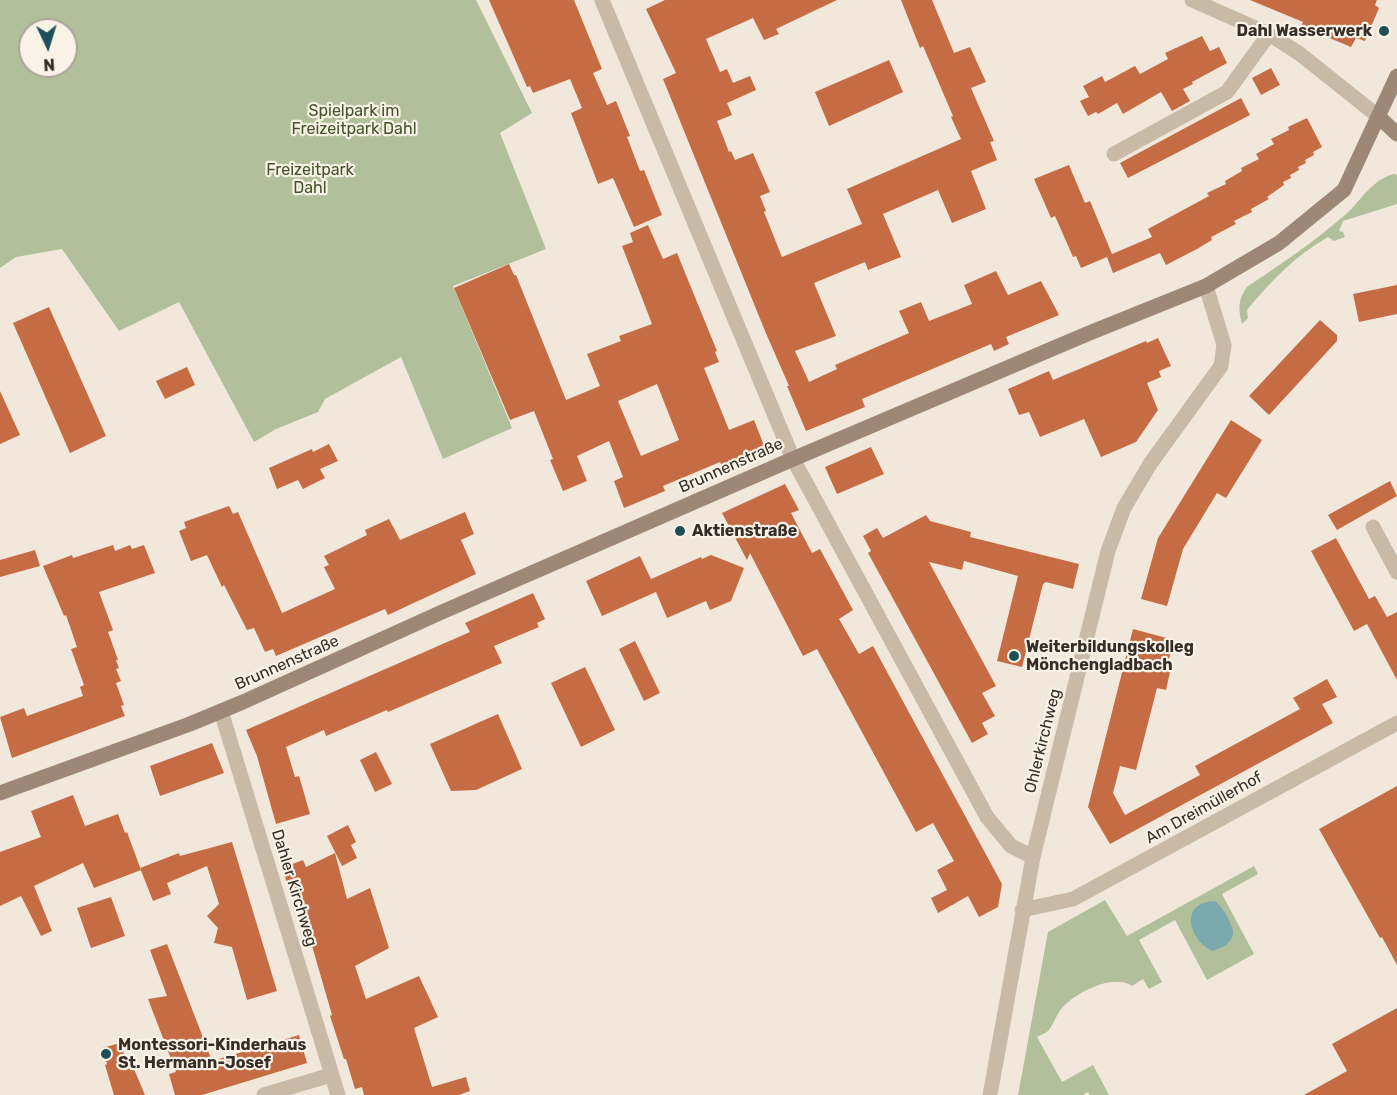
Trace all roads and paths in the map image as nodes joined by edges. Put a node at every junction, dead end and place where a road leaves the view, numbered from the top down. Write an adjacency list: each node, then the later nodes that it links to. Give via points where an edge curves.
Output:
1 (1192, 0): 3 (street)
2 (604, 1): 9 (street)
3 (1269, 34): 5 (street); 7 (street, via 1227,92)
4 (1397, 76): 5 (street, Brunnenstraße)
5 (1379, 117): 6 (street); 8 (street, Brunnenstraße, via 1344,190 1279,243)
6 (1397, 134)
7 (1114, 154)
8 (1206, 286): 9 (street, Brunnenstraße); 15 (street, Ohlerkirchweg, via 1224,345 1221,366 1150,464 1124,508 1108,551)
9 (793, 459): 12 (street, Brunnenstraße); 15 (street, via 987,817 1011,846)
10 (1373, 527): 11 (street)
11 (1397, 572)
12 (221, 711): 14 (street, Brunnenstraße); 17 (street, Dahler Kirchweg)
13 (1397, 723): 16 (street, Am Dreimüllerhof, via 1073,899)
14 (0, 793)
15 (1032, 857): 16 (street, Ohlerkirchweg)
16 (1022, 910): 20 (street, Ohlerkirchweg)
17 (331, 1075): 18 (street); 19 (street, Dahler Kirchweg)
18 (264, 1095)
19 (338, 1095)
20 (990, 1095)

